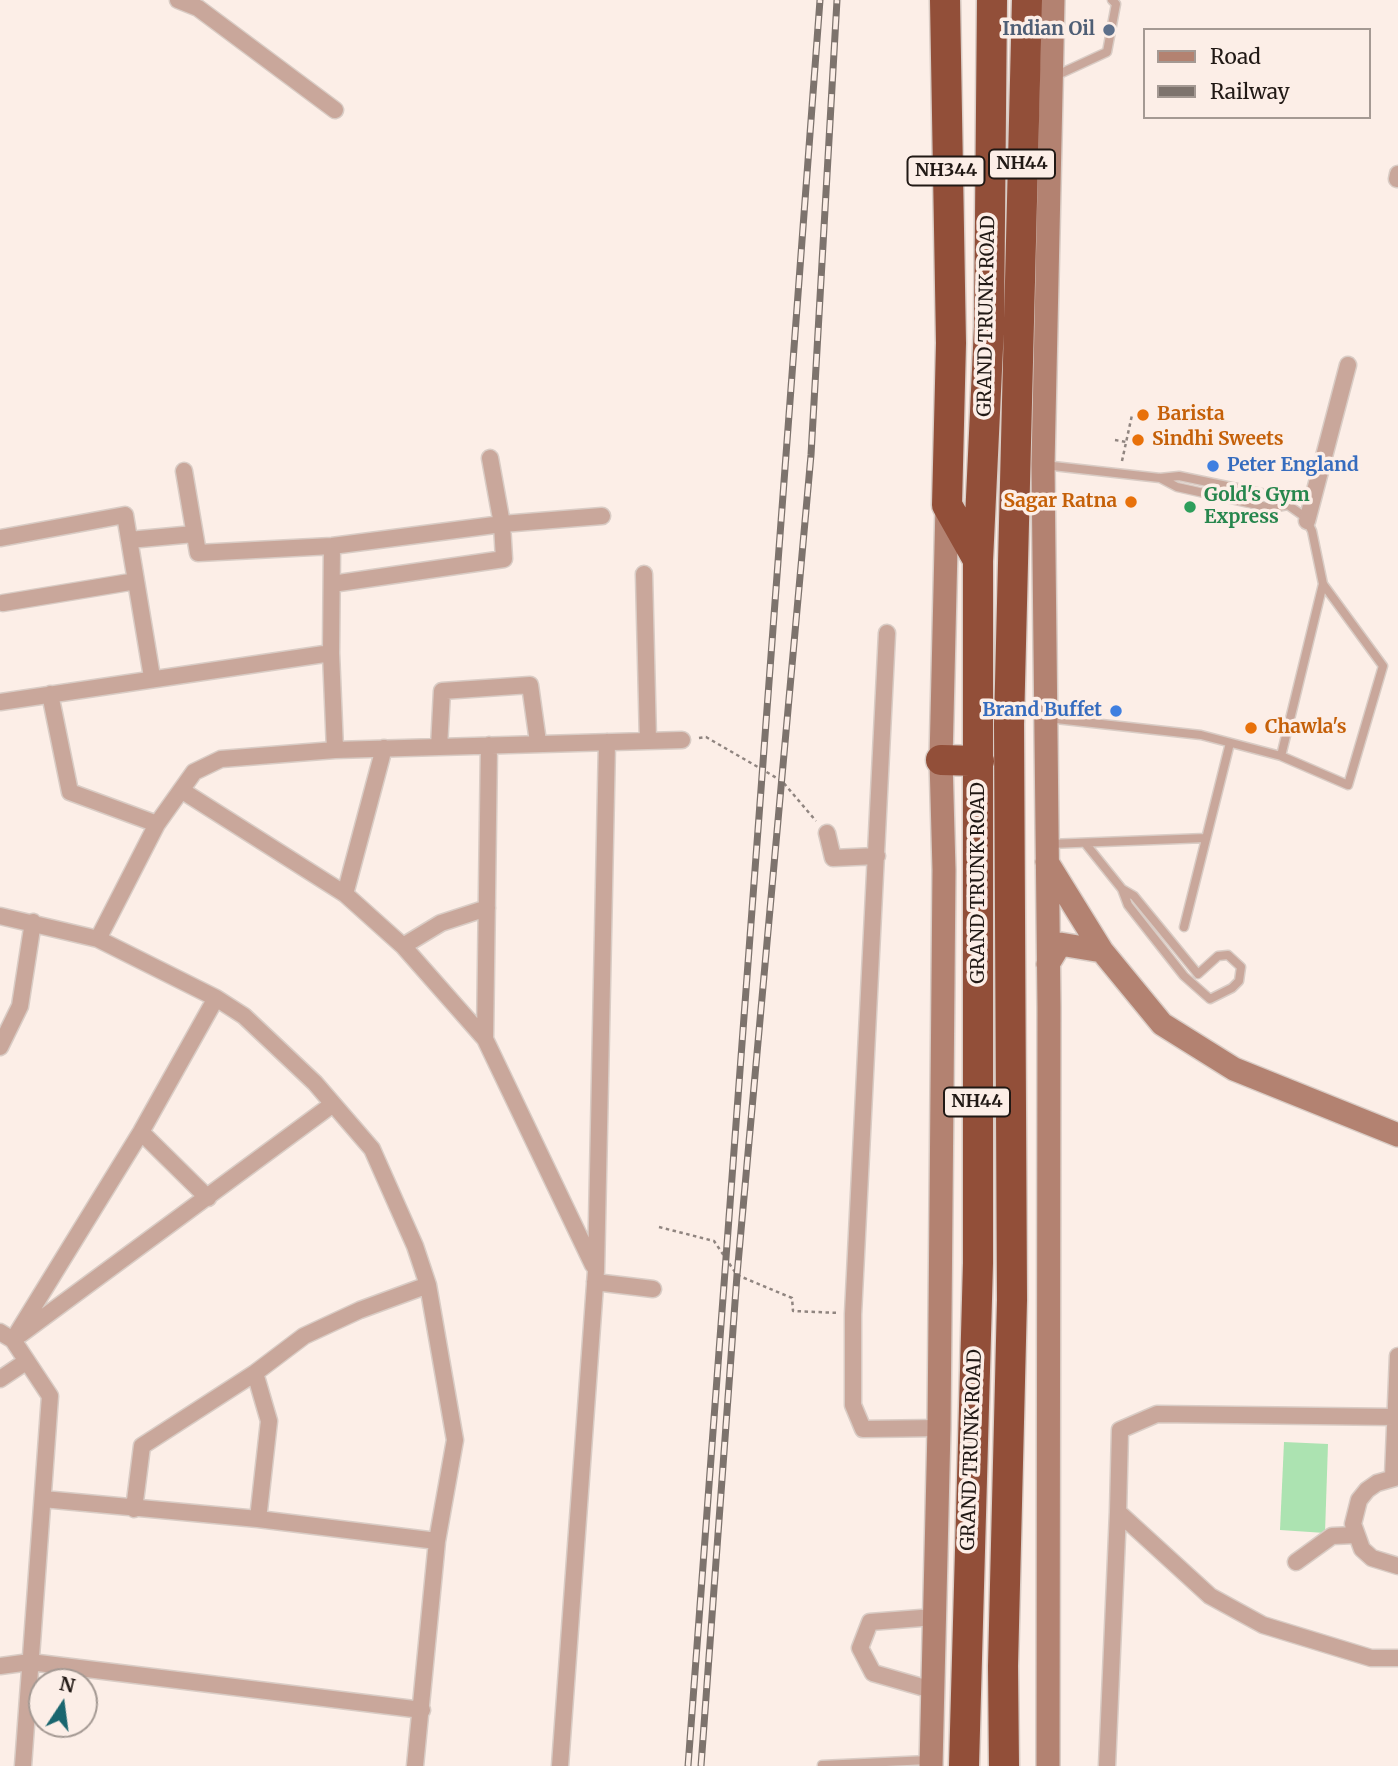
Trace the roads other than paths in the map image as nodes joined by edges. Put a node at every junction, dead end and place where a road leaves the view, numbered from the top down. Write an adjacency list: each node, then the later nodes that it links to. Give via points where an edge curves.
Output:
1 (178, 0): 7 (street)
2 (945, 0): 15 (highway, NH344, via 951,343)
3 (992, 0): 23 (highway, GRAND TRUNK ROAD / NH44, via 989,327)
4 (1027, 0): 10 (highway, GRAND TRUNK ROAD / NH44)
5 (1053, 0): 8 (street)
6 (1112, 0): 8 (lane, via 1116,4 1107,52)
7 (201, 4): 9 (street)
8 (1052, 77): 10 (street)
9 (335, 110)
10 (1033, 327): 12 (highway, GRAND TRUNK ROAD / NH44)
11 (1348, 365): 17 (street)
12 (1033, 453): 17 (lane, via 1160,478 1179,475 1275,496); 34 (street); 102 (highway, GRAND TRUNK ROAD / NH44, via 1009,724 1012,1300)
13 (490, 458): 18 (street)
14 (184, 471): 19 (street)
15 (947, 505): 23 (highway, NH344); 45 (street)
16 (602, 516): 18 (street)
17 (1307, 521): 27 (lane, via 1317,545)
18 (502, 524): 22 (street); 26 (street, via 504,559)
19 (194, 534): 21 (street); 22 (street, via 198,553)
20 (1, 538): 21 (street, via 125,515)
21 (129, 540): 25 (street)
22 (332, 546): 26 (street)
23 (978, 561): 46 (highway, GRAND TRUNK ROAD / NH44)
24 (644, 574): 36 (street)
25 (136, 581): 28 (street); 31 (street)
26 (332, 584): 30 (street)
27 (1323, 584): 44 (lane); 44 (lane, via 1383,666 1348,785)
28 (3, 603)
29 (887, 633): 53 (street)
30 (331, 653): 31 (street); 43 (street)
31 (152, 677): 32 (street)
32 (50, 694): 33 (street); 48 (street, via 70,792)
33 (0, 702)
34 (1044, 717): 39 (lane, via 1201,735); 52 (street)
35 (682, 740): 36 (street)
36 (648, 741): 38 (street)
37 (538, 742): 38 (street); 40 (street); 41 (street, via 530,685 442,691)
38 (607, 742): 71 (street)
39 (1230, 743): 44 (lane); 50 (lane)
40 (489, 745): 41 (street); 56 (street)
41 (439, 747): 42 (street)
42 (384, 748): 43 (street); 55 (street)
43 (335, 750): 47 (street, via 221,759 194,772)
44 (1281, 756)
45 (941, 760): 46 (highway); 80 (street)
46 (979, 761): 101 (highway, GRAND TRUNK ROAD / NH44, via 978,1263)
47 (181, 790): 48 (street); 55 (street)
48 (157, 824): 60 (street)
49 (827, 833): 53 (street, via 833,858)
50 (1206, 838): 51 (lane); 59 (lane)
51 (1084, 843): 52 (lane); 54 (lane)
52 (1047, 853): 62 (street); 63 (street)
53 (877, 856): 80 (street, via 853,1314 853,1405 863,1429)
54 (1122, 889): 54 (lane, via 1128,905 1184,976 1210,999 1239,981 1241,967 1228,955 1218,956 1198,974 1134,896)
55 (345, 894): 61 (street)
56 (487, 908): 61 (street, via 441,923); 65 (street)
57 (0, 916): 58 (street)
58 (33, 922): 60 (street); 66 (street, via 20,1006)
59 (1184, 927)
60 (98, 939): 64 (street)
61 (403, 946): 65 (street)
62 (1102, 951): 63 (street, via 1060,944); 69 (street, via 1162,1024 1234,1069)
63 (1048, 964): 103 (street)
64 (216, 998): 67 (street, via 244,1016); 68 (street)
65 (485, 1040): 71 (street)
66 (0, 1047)
67 (333, 1104): 70 (street); 72 (street, via 372,1149)
68 (141, 1132): 70 (street); 74 (street)
69 (1398, 1135)
70 (208, 1198): 74 (street)
71 (596, 1276): 73 (street); 100 (street)
72 (428, 1285): 77 (street, via 304,1336); 87 (street, via 455,1440)
73 (653, 1289)
74 (7, 1336): 76 (street)
75 (1398, 1356): 79 (street)
76 (27, 1361): 78 (street); 82 (street, via 50,1396)
77 (255, 1373): 83 (street, via 142,1446); 85 (street, via 269,1421)
78 (0, 1379)
79 (1396, 1417): 81 (street); 84 (street, via 1157,1414 1120,1430)
80 (939, 1428): 90 (street)
81 (1396, 1477): 86 (street, via 1377,1483 1359,1500 1354,1512)
82 (43, 1499): 83 (street); 92 (street)
83 (134, 1509): 85 (street)
84 (1118, 1512): 91 (street, via 1209,1596 1263,1625 1371,1658); 104 (street)
85 (258, 1519): 87 (street)
86 (1355, 1535): 88 (street, via 1332,1536); 89 (street, via 1372,1558)
87 (437, 1541): 95 (street)
88 (1296, 1562)
89 (1398, 1566)
90 (934, 1617): 94 (street); 94 (street, via 870,1622 860,1648 873,1673)
91 (1398, 1658)
92 (30, 1662): 93 (street); 95 (street); 98 (street)
93 (0, 1666)
94 (932, 1690): 96 (street)
95 (422, 1710): 99 (street)
96 (931, 1763): 97 (lane)
97 (822, 1765)
98 (23, 1766)
99 (415, 1766)
100 (560, 1766)
101 (964, 1766)
102 (1004, 1766)
103 (1048, 1766)
104 (1108, 1766)

